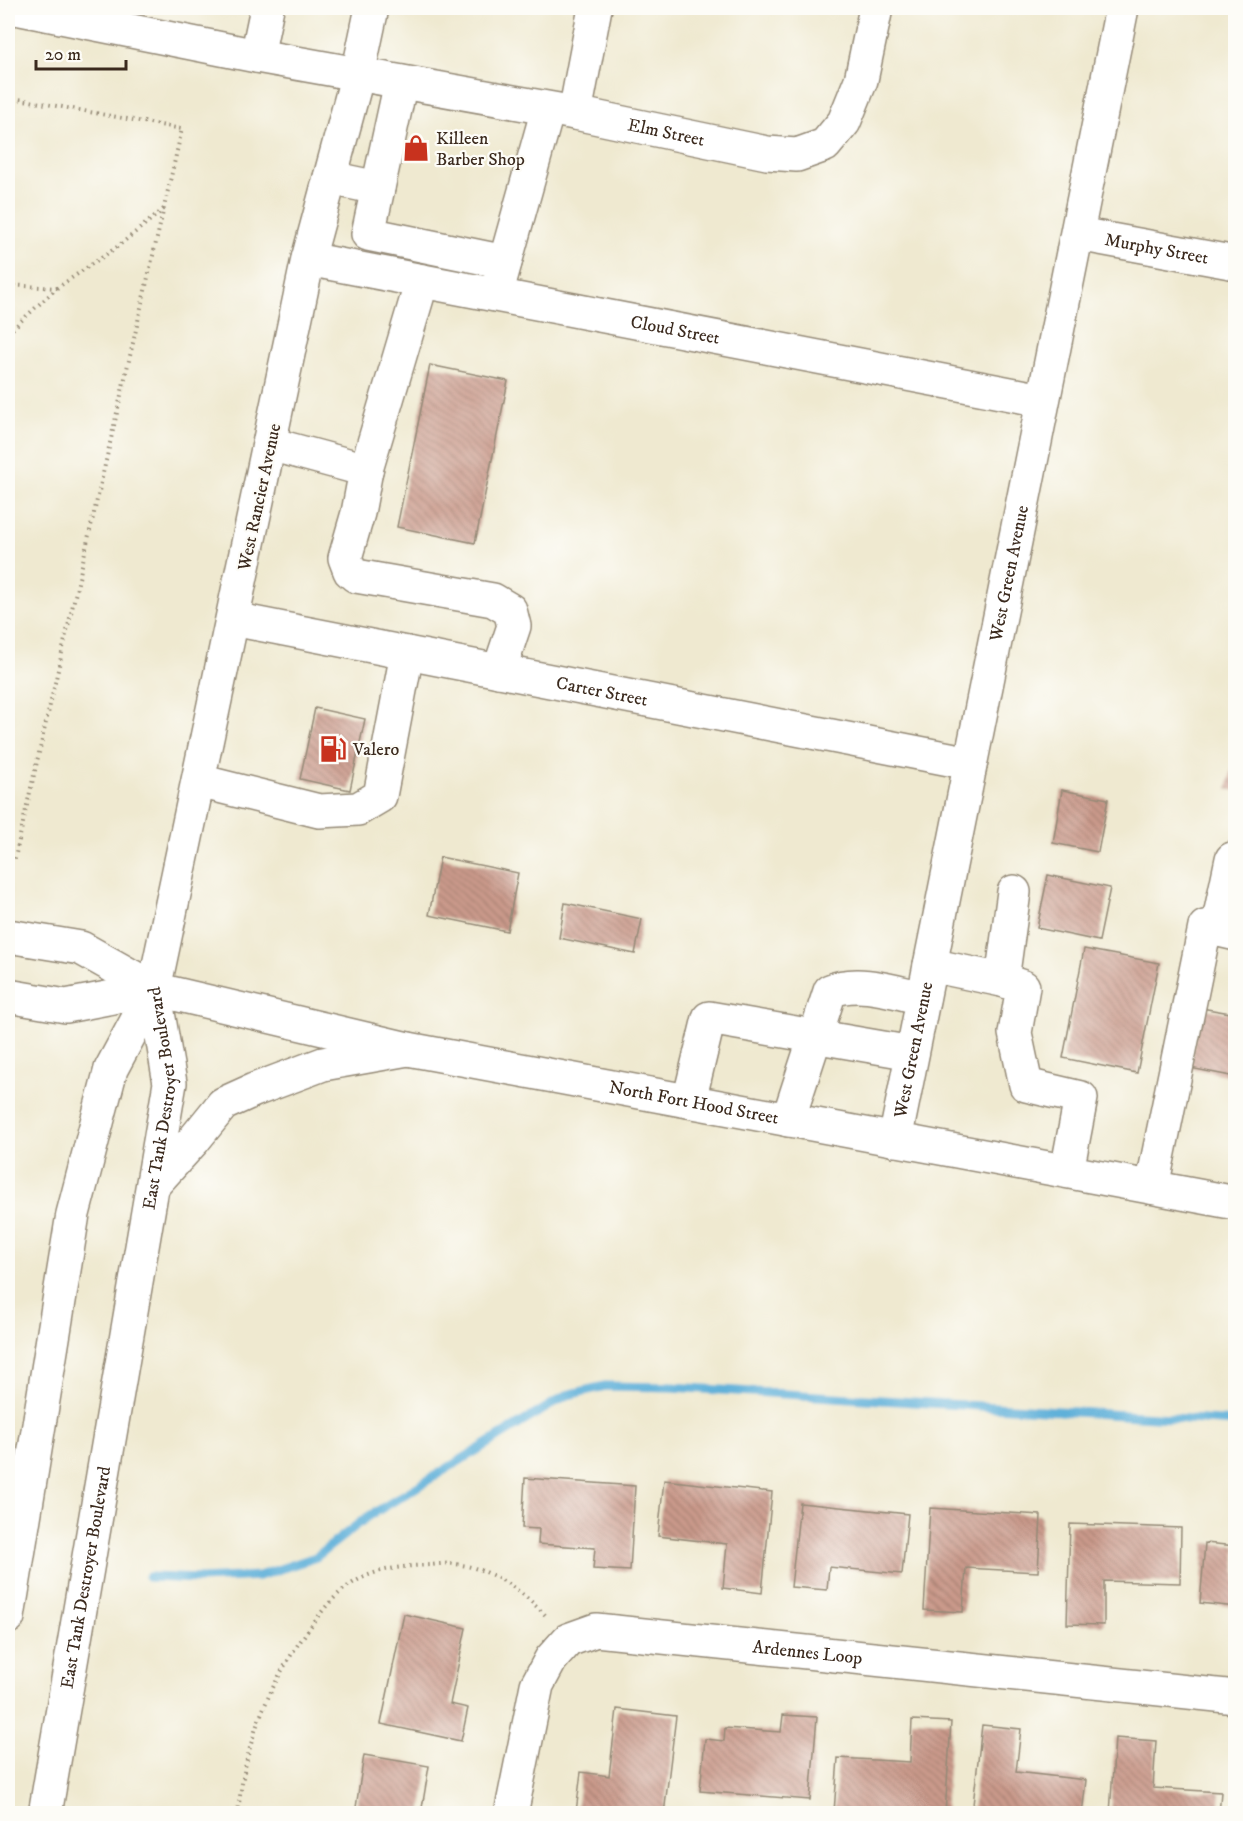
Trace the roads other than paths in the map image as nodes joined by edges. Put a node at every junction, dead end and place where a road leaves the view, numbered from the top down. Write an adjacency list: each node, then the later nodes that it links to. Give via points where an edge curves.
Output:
1 (16, 8): 7 (street, Elm Street)
2 (267, 8): 7 (street)
3 (372, 8): 8 (street, West Rancier Avenue)
4 (595, 8): 10 (street)
5 (876, 8): 10 (street, Elm Street, via 861,80 844,122 825,145 797,155 767,153)
6 (1122, 8): 13 (street, West Green Avenue)
7 (257, 56): 8 (street, Elm Street)
8 (358, 74): 9 (street, Elm Street); 11 (street, West Rancier Avenue)
9 (401, 82): 10 (street, Elm Street); 12 (street)
10 (561, 111): 15 (street)
11 (330, 178): 12 (street); 14 (street, West Rancier Avenue)
12 (378, 188): 15 (street, via 368,234)
13 (1078, 234): 16 (street, Murphy Street); 19 (street, West Green Avenue)
14 (308, 259): 17 (street, Cloud Street); 20 (street, West Rancier Avenue)
15 (505, 262): 18 (street)
16 (1236, 263)
17 (422, 281): 18 (street, Cloud Street); 21 (street)
18 (496, 295): 19 (street, Cloud Street)
19 (1042, 400): 25 (street, West Green Avenue)
20 (270, 444): 21 (street); 22 (street, West Rancier Avenue)
21 (366, 470): 24 (street, via 345,558 350,571 356,576 493,600 510,610 514,626)
22 (233, 619): 23 (street, Carter Street); 26 (street, West Rancier Avenue)
23 (407, 653): 24 (street, Carter Street); 26 (street, via 380,796 358,808 319,811)
24 (499, 671): 25 (street, Carter Street)
25 (970, 763): 31 (street, West Green Avenue)
26 (198, 781): 33 (street, West Rancier Avenue)
27 (1234, 860): 29 (street)
28 (1014, 892): 32 (street)
29 (1226, 932): 44 (street, via 1205,927)
30 (8, 936): 33 (street, North Fort Hood Street, via 81,948)
31 (930, 965): 32 (street); 35 (street, West Green Avenue)
32 (1002, 980): 42 (street, via 1023,987 1015,1033 1026,1085 1081,1098)
33 (154, 989): 34 (street, North Fort Hood Street, via 66,1006); 37 (street, North Fort Hood Street); 43 (street, East Tank Destroyer Boulevard, via 170,1083); 46 (street, East Tank Destroyer Boulevard, via 111,1069 73,1214)
34 (8, 996)
35 (923, 998): 36 (street, via 865,987 836,988 830,991); 38 (street, West Green Avenue)
36 (815, 1036): 38 (street); 39 (street, via 709,1018); 40 (street)
37 (408, 1049): 39 (street, North Fort Hood Street); 43 (street, via 323,1064 223,1104)
38 (912, 1053): 41 (street, West Green Avenue)
39 (689, 1101): 40 (street, North Fort Hood Street)
40 (788, 1120): 41 (street, North Fort Hood Street)
41 (895, 1140): 42 (street, North Fort Hood Street)
42 (1067, 1171): 44 (street, North Fort Hood Street)
43 (154, 1184): 48 (street, East Tank Destroyer Boulevard)
44 (1152, 1187): 45 (street, North Fort Hood Street)
45 (1236, 1203)
46 (8, 1617)
47 (1236, 1696): 49 (street, Ardennes Loop, via 596,1630 568,1640 551,1659 537,1686)
48 (45, 1814)
49 (511, 1814)

